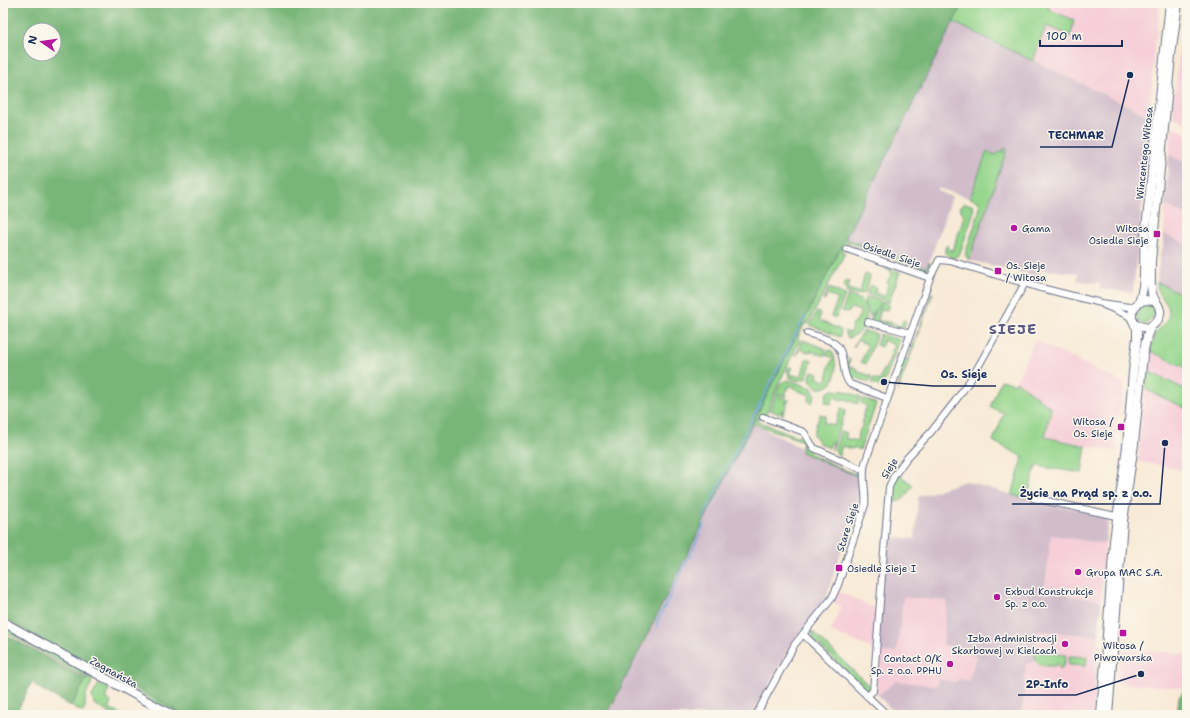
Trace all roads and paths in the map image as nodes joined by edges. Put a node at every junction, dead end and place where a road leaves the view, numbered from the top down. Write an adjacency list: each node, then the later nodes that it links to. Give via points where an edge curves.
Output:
1 (1170, 3): 8 (main road, Wincentego Witosa, via 1142,292)
2 (1178, 3): 6 (main road, Wincentego Witosa, via 1152,245 1151,289)
3 (847, 249): 4 (street, Osiedle Sieje)
4 (930, 278): 5 (street, Stare Sieje, via 939,260); 13 (street, Stare Sieje)
5 (1025, 283): 7 (street); 21 (street, Sieje, via 973,376 952,406 906,459 889,487 873,691)
6 (1154, 301): 8 (main road, via 1145,300); 11 (main road, via 1160,308 1160,316)
7 (1101, 303): 8 (street, via 1129,307); 10 (street, via 1127,315)
8 (1137, 305): 10 (main road, via 1132,313)
9 (868, 322): 13 (street)
10 (1133, 322): 11 (main road, via 1146,328); 18 (main road, via 1137,332 1137,344)
11 (1151, 326): 26 (main road, via 1143,355 1123,521)
12 (807, 333): 14 (street, via 832,342 839,348 845,376 850,384)
13 (910, 333): 14 (street, Stare Sieje)
14 (887, 398): 16 (street, Stare Sieje)
15 (763, 417): 16 (street, via 804,432 814,448)
16 (863, 470): 20 (street, Stare Sieje, via 865,505 838,585 829,604)
17 (1033, 498): 18 (street)
18 (1116, 516): 25 (main road)
19 (3, 622): 22 (main road, Zagnańska)
20 (804, 635): 21 (street); 23 (street, Stare Sieje, via 795,644)
21 (868, 696): 24 (street)
22 (172, 715)
23 (756, 715)
24 (887, 715)
25 (1101, 715)
26 (1108, 715)

